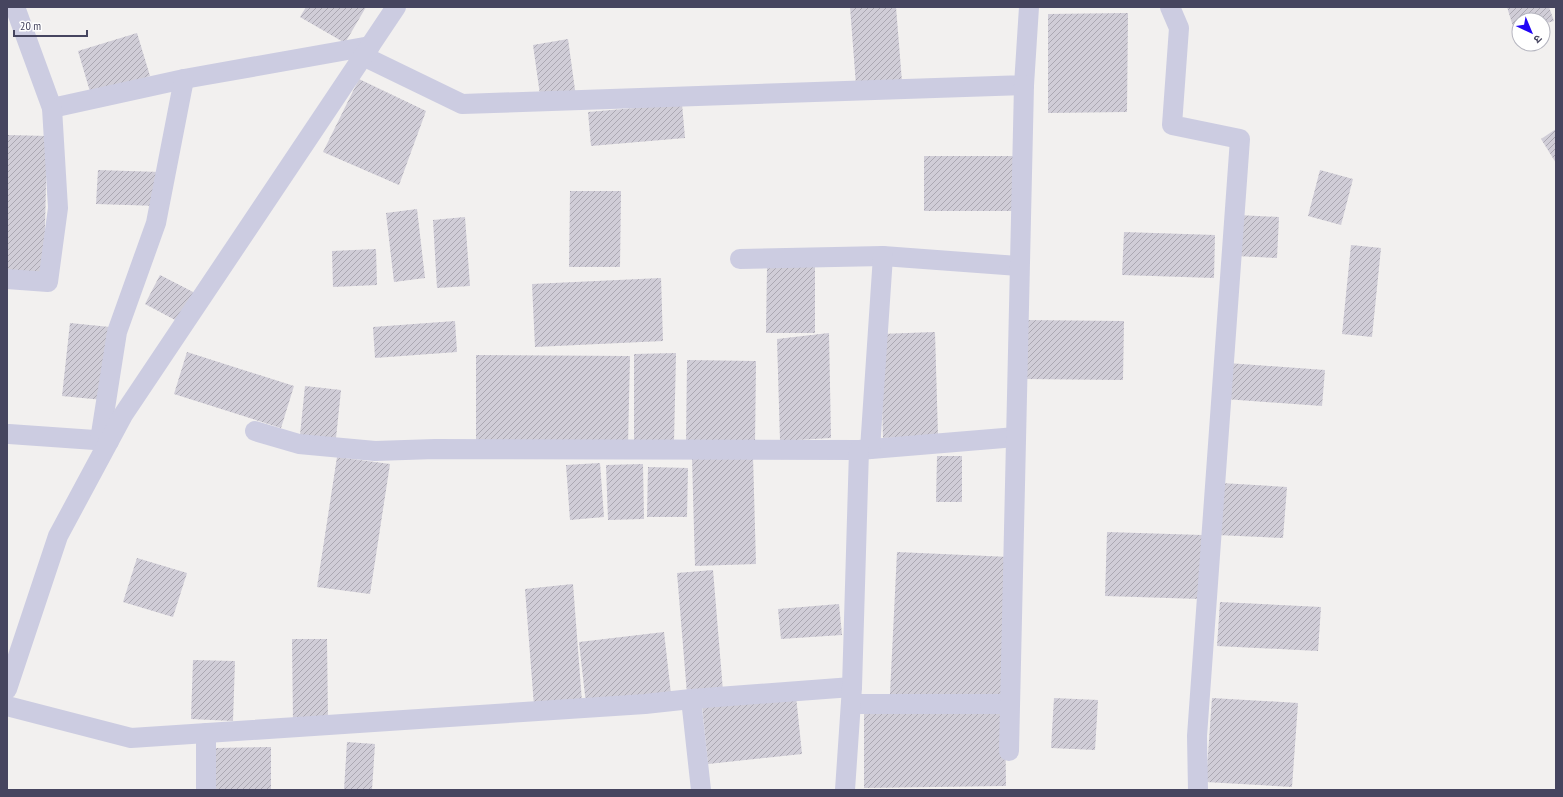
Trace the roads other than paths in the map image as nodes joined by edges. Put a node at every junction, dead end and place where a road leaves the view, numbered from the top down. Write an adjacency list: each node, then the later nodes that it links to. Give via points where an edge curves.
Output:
1 (15, 7): 8 (street)
2 (396, 7): 5 (street)
3 (1029, 7): 7 (street)
4 (1170, 7): 29 (street, via 1179,28 1172,125 1240,140 1197,728)
5 (367, 51): 6 (street); 7 (street, via 462,104); 16 (street)
6 (184, 79): 8 (street); 16 (street, via 156,223 117,332)
7 (1024, 85): 11 (street)
8 (52, 108): 12 (street, via 58,208 48,282)
9 (883, 256): 10 (street); 11 (street); 17 (street)
10 (740, 259)
11 (1020, 266): 15 (street)
12 (7, 279)
13 (255, 431): 17 (street, via 299,444 375,451)
14 (9, 434): 16 (street)
15 (1016, 437): 17 (street); 22 (street)
16 (105, 440): 18 (street, via 58,536)
17 (865, 449): 20 (street)
18 (11, 665): 19 (street)
19 (7, 690)
20 (852, 696): 21 (street); 22 (street); 28 (street)
21 (691, 698): 24 (street, via 638,705); 27 (street)
22 (1010, 703): 25 (street)
23 (7, 706): 24 (street, via 131,738)
24 (206, 733): 26 (street)
25 (1009, 752)
26 (206, 790)
27 (700, 790)
28 (845, 790)
29 (1198, 790)

